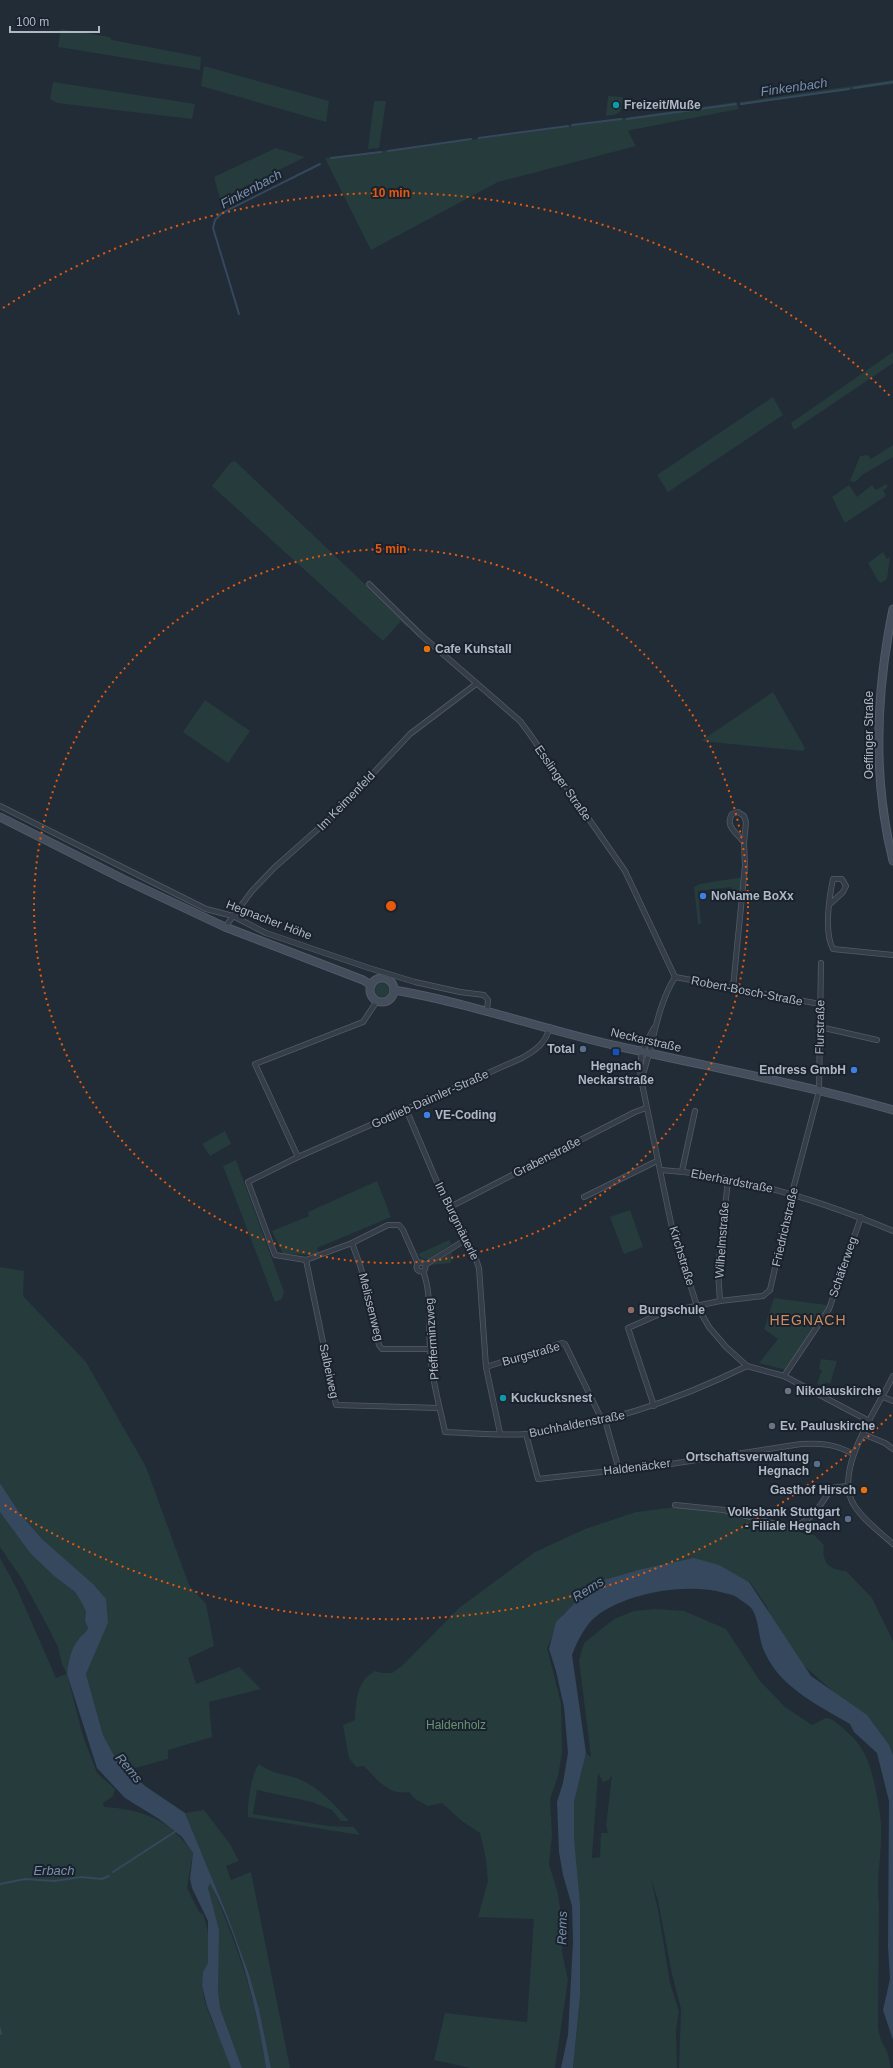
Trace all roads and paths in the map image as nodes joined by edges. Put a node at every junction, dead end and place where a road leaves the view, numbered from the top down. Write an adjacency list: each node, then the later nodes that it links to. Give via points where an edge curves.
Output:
1 (368, 584): 3 (street, Esslinger Straße)
2 (893, 609): 7 (main road, Oeffinger Straße, via 884,656 878,726 880,789)
3 (476, 684): 9 (street, Im Keimenfeld, via 410,734 335,814 275,867); 13 (street, Esslinger Straße, via 524,728 625,871)
4 (0, 806): 9 (street, Hegnacher Höhe, via 128,869 180,898 206,910)
5 (0, 816): 10 (main road, Hegnacher Höhe, via 123,879)
6 (744, 843): 6 (street, via 746,822 744,816 738,812 732,814 729,825); 15 (street, via 745,866)
7 (893, 860)
8 (830, 904): 8 (street, via 833,879 842,879 846,886); 11 (street, via 828,941 833,949)
9 (233, 916): 10 (street, Im Keimenfeld); 19 (street, Hegnacher Höhe, via 266,933 369,968 423,984 484,995 488,1000)
10 (225, 927): 14 (main road, Hegnacher Höhe)
11 (893, 955)
12 (821, 963): 18 (street, Flurstraße)
13 (675, 977): 15 (street, Robert-Bosch-Straße); 22 (street)
14 (371, 985): 16 (main road, via 383,978 392,983); 17 (main road, via 372,995)
15 (733, 988): 18 (street, Robert-Bosch-Straße)
16 (394, 990): 17 (main road, via 390,999); 19 (main road, Neckarstraße)
17 (378, 1001): 32 (street, via 363,1022 255,1064)
18 (820, 1004): 21 (street, Flurstraße)
19 (487, 1010): 20 (main road, Neckarstraße)
20 (550, 1027): 24 (main road, Neckarstraße, via 617,1046); 29 (street, Gottlieb-Daimler-Straße, via 537,1050)
21 (820, 1027): 23 (street); 27 (street, Flurstraße)
22 (654, 1028): 24 (street); 25 (street)
23 (877, 1040)
24 (642, 1050): 25 (main road, Neckarstraße); 26 (street, Kirchstraße, via 638,1062)
25 (650, 1052): 26 (street, Kirchstraße); 27 (main road, Neckarstraße)
26 (641, 1079): 28 (street, Kirchstraße)
27 (819, 1091): 30 (main road, Neckarstraße); 37 (street, Friedrichstraße)
28 (646, 1108): 33 (street, Kirchstraße); 39 (street, Grabenstraße)
29 (406, 1110): 32 (street, Gottlieb-Daimler-Straße); 39 (street, Im Burgmäuerle)
30 (893, 1110)
31 (696, 1111): 35 (street)
32 (298, 1157): 44 (street, Gottlieb-Daimler-Straße, via 248,1182 275,1255)
33 (657, 1161): 34 (street, Kirchstraße); 38 (street)
34 (661, 1170): 35 (street, Eberhardstraße); 49 (street, Kirchstraße, via 672,1228)
35 (682, 1171): 36 (street, Eberhardstraße)
36 (728, 1180): 37 (street, Eberhardstraße); 48 (street, Wilhelmstraße, via 718,1270)
37 (792, 1193): 40 (street, Eberhardstraße); 48 (street, Friedrichstraße, via 770,1290 762,1296)
38 (584, 1197)
39 (448, 1208): 42 (street, Im Burgmäuerle)
40 (861, 1217): 41 (street, Eberhardstraße); 53 (street, Schäferweg, via 829,1309)
41 (893, 1230)
42 (465, 1240): 46 (street); 52 (street, Im Burgmäuerle, via 479,1268)
43 (352, 1243): 44 (street); 45 (street, via 388,1225 399,1225); 50 (street, Melissenweg, via 361,1268 378,1345 382,1349)
44 (306, 1260): 58 (street, Salbeiweg, via 336,1405)
45 (418, 1264): 46 (street, via 422,1262); 47 (street, via 418,1270)
46 (426, 1265): 47 (street)
47 (423, 1271): 50 (street, Pfefferminzweg, via 428,1294)
48 (720, 1301): 49 (street, Friedrichstraße)
49 (698, 1306): 51 (street, Kirchstraße, via 709,1327); 57 (street, Friedrichstraße, via 662,1313 628,1328)
50 (430, 1349): 58 (street, Pfefferminzweg)
51 (747, 1366): 53 (street, Kirchstraße); 57 (street, Buchhaldenstraße)
52 (486, 1368): 59 (street, Burgstraße, via 562,1342); 62 (street, Im Burgmäuerle)
53 (784, 1376): 60 (street, Kirchstraße)
54 (893, 1376): 55 (street)
55 (883, 1397): 56 (street); 60 (street)
56 (893, 1401)
57 (654, 1406): 59 (street, Buchhaldenstraße)
58 (440, 1408): 61 (street, Pfefferminzweg)
59 (604, 1420): 63 (street, Buchhaldenstraße); 67 (street, Burgstraße)
60 (869, 1421): 64 (street)
61 (445, 1432): 62 (street, Buchhaldenstraße)
62 (500, 1433): 63 (street, Buchhaldenstraße)
63 (526, 1434): 67 (street, Haldenäcker, via 538,1479)
64 (863, 1434): 65 (street, via 886,1443); 66 (street)
65 (893, 1449)
66 (854, 1454): 67 (street, Haldenäcker, via 838,1446 820,1443 801,1444); 68 (street)
67 (619, 1470)
68 (847, 1486): 69 (street, via 832,1488 808,1520 787,1527 724,1510); 70 (street, via 859,1512)
69 (675, 1504)
70 (893, 1544)

